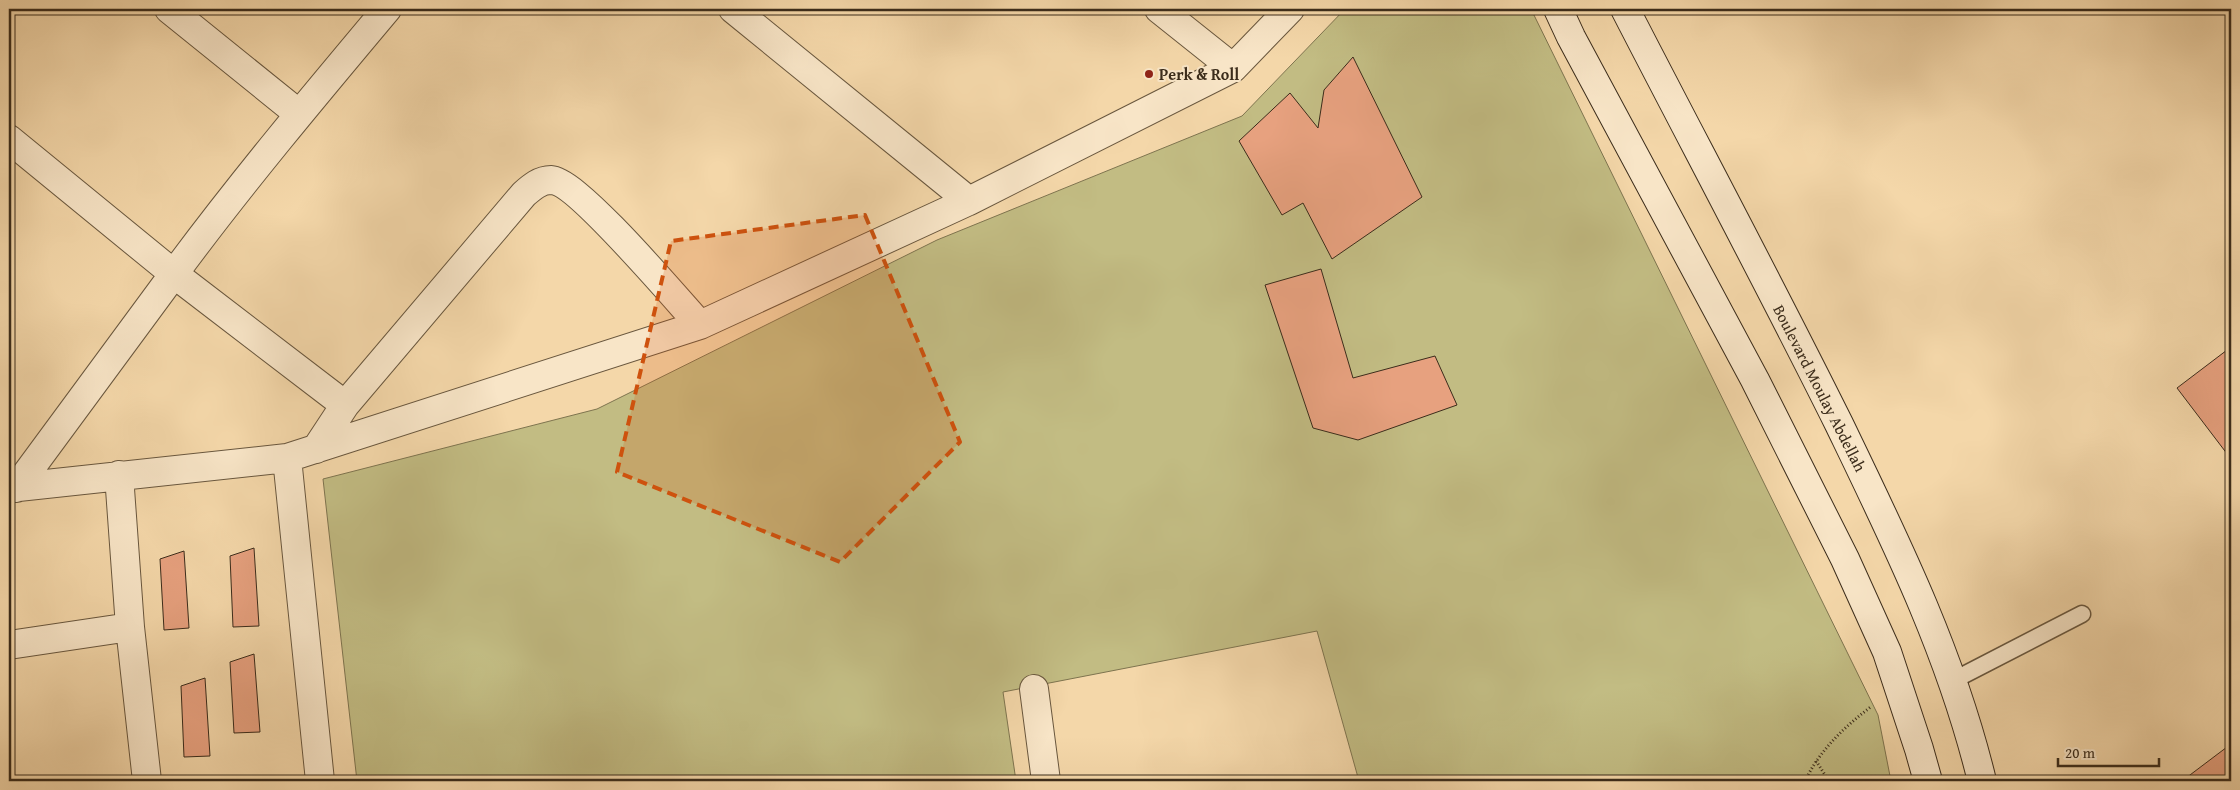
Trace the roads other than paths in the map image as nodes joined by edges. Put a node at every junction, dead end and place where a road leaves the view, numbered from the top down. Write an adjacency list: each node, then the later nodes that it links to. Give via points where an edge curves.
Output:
1 (169, 9): 9 (street)
2 (387, 9): 9 (street)
3 (732, 9): 11 (street)
4 (1159, 9): 8 (street)
5 (1290, 9): 8 (street)
6 (1558, 9): 27 (street, via 1756,380 1845,559 1888,652)
7 (1625, 9): 22 (street, Boulevard Moulay Abdellah, via 1894,536)
8 (1233, 68): 11 (street)
9 (299, 114): 12 (street)
10 (9, 139): 12 (street)
11 (968, 201): 13 (street)
12 (174, 274): 14 (street); 18 (street, via 104,371)
13 (700, 325): 14 (street, via 596,212 563,184 551,180 536,184 524,194); 15 (street)
14 (345, 405): 15 (street)
15 (316, 449): 16 (street)
16 (287, 458): 17 (street); 25 (street)
17 (118, 475): 18 (street); 20 (street)
18 (12, 488)
19 (2082, 614): 22 (lane)
20 (130, 627): 21 (street); 24 (street)
21 (9, 645)
22 (1954, 680): 28 (street, Boulevard Moulay Abdellah)
23 (1034, 689): 26 (street)
24 (147, 781)
25 (320, 781)
26 (1046, 781)
27 (1928, 781)
28 (1982, 781)

